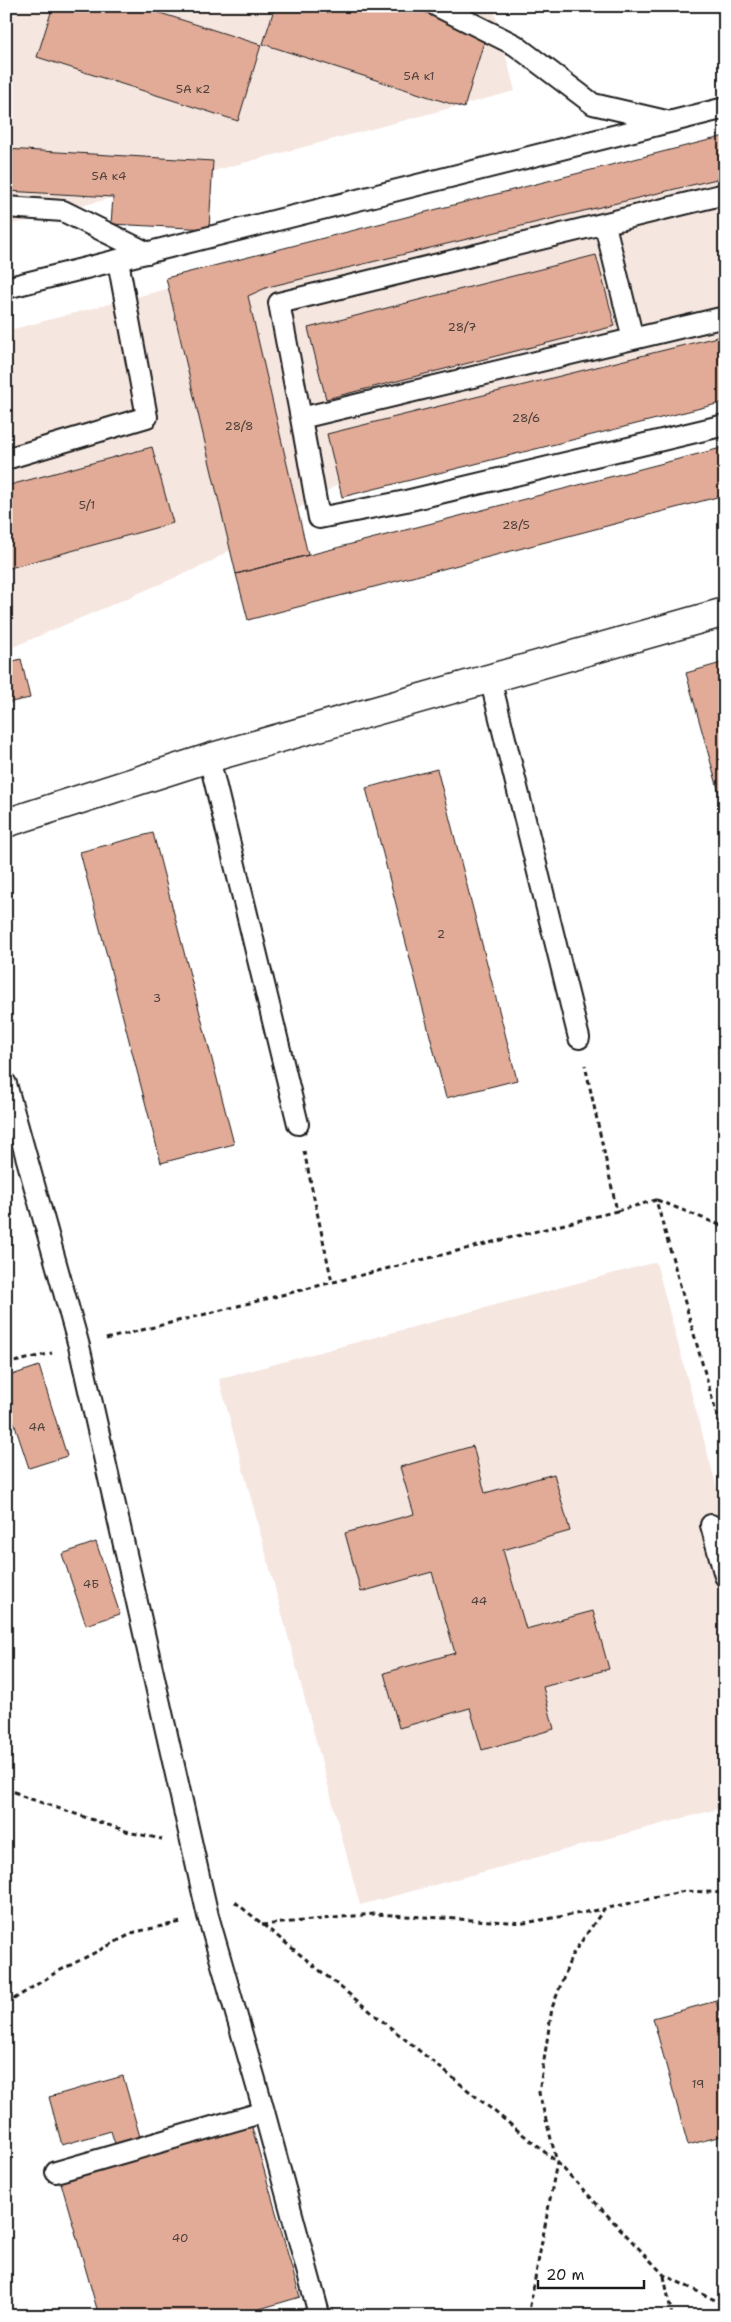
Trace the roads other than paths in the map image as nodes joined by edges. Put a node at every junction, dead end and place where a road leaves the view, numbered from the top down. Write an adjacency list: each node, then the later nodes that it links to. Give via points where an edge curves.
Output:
1 (437, 6): 3 (lane, via 515,45 593,104)
2 (725, 108): 3 (lane)
3 (670, 122): 7 (lane)
4 (725, 194): 6 (lane)
5 (6, 207): 7 (lane, via 63,211)
6 (605, 225): 11 (lane); 12 (lane, via 280,303)
7 (148, 253): 8 (lane)
8 (118, 260): 9 (lane); 14 (lane, via 147,417)
9 (6, 288)
10 (725, 317): 11 (lane)
11 (633, 339): 12 (lane)
12 (301, 418): 13 (lane, via 319,518)
13 (725, 425)
14 (6, 459)
15 (725, 612): 16 (street)
16 (490, 678): 17 (street); 19 (lane)
17 (209, 758): 18 (street); 21 (lane)
18 (6, 823)
19 (579, 1038)
20 (6, 1084): 24 (lane, via 79,1346 208,1916)
21 (298, 1124)
22 (711, 1525): 23 (lane)
23 (725, 1576)
24 (264, 2112): 25 (lane); 26 (lane, via 319,2314)
25 (56, 2172)
26 (313, 2316)

